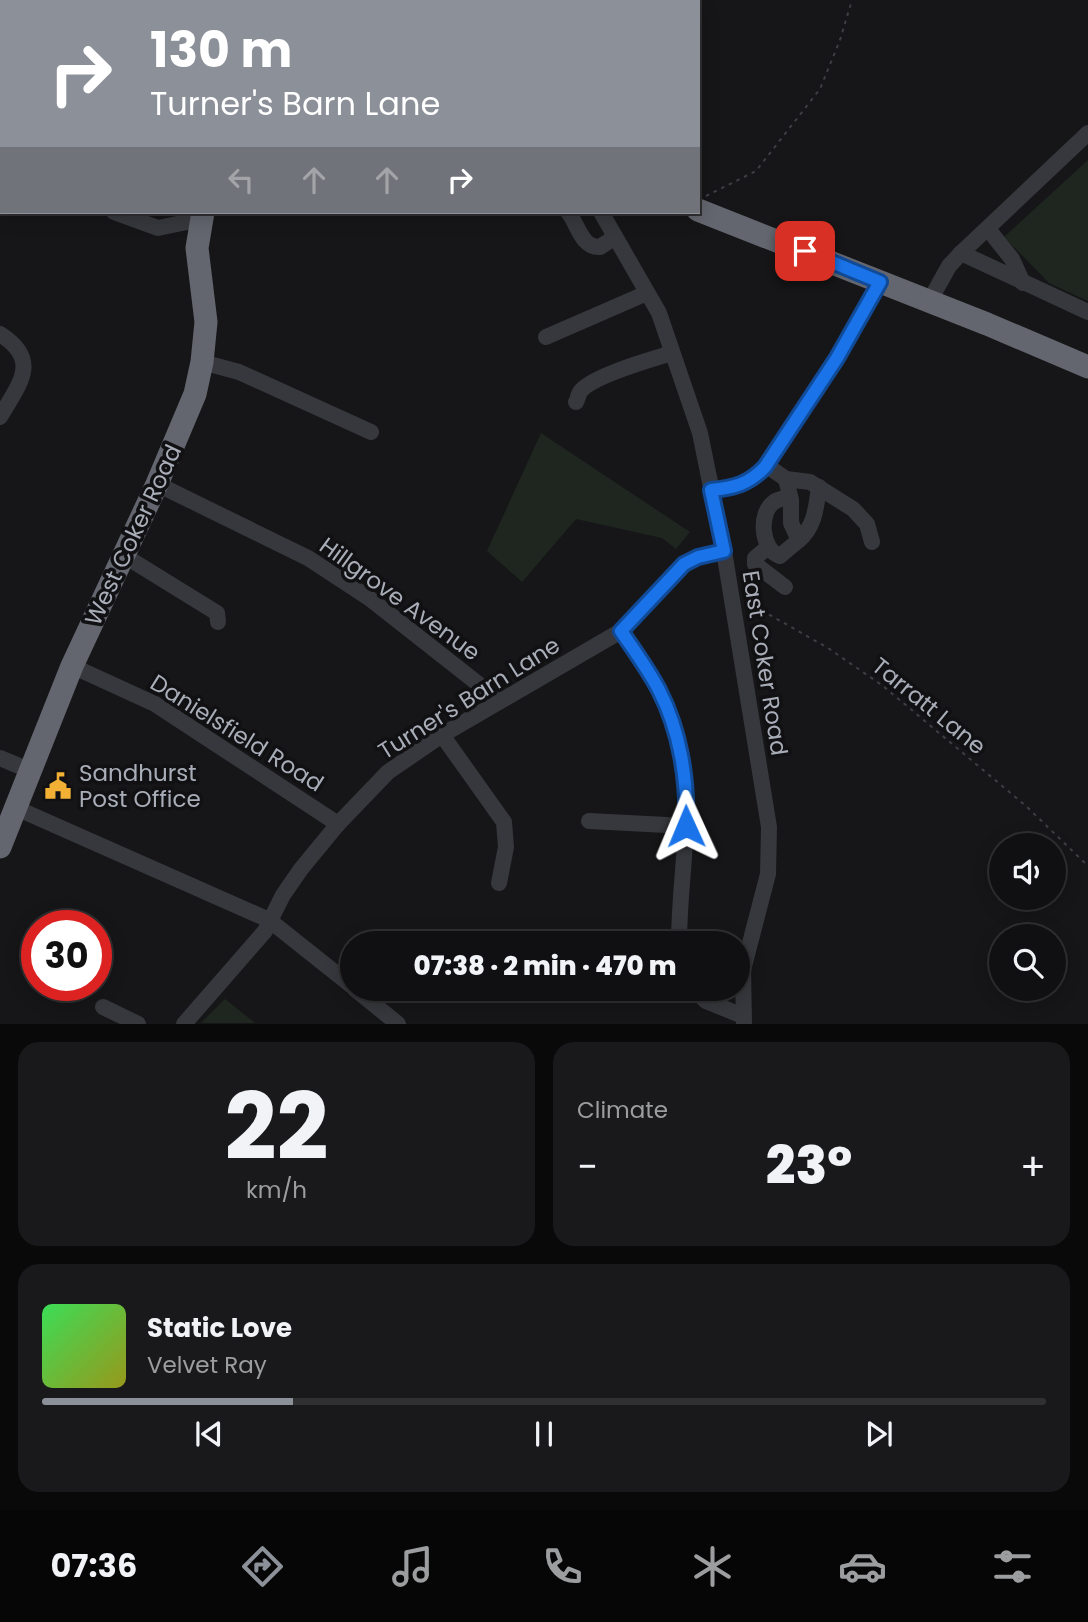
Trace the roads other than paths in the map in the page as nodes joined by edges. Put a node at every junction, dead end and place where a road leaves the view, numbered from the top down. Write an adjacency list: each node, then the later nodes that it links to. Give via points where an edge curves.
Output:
1 (1088, 133): 7 (street)
2 (700, 211): 10 (highway)
3 (120, 214): 6 (street, via 158,228)
4 (569, 214): 8 (street, via 590,246 600,247)
5 (602, 214): 8 (street, East Coker Road)
6 (202, 216): 18 (highway, West Coker Road, via 197,248 206,322)
7 (988, 229): 9 (street); 11 (street, via 1012,259)
8 (615, 237): 12 (street, East Coker Road)
9 (961, 253): 11 (street); 13 (street)
10 (880, 282): 13 (highway); 23 (street, via 837,358)
11 (1023, 283): 14 (street)
12 (647, 293): 16 (street); 17 (street, East Coker Road)
13 (929, 302): 19 (highway)
14 (1088, 312)
15 (0, 334): 21 (street, via 16,344 25,370)
16 (546, 337)
17 (672, 353): 20 (street, via 588,386); 27 (street, East Coker Road, via 700,433)
18 (202, 362): 22 (street, via 239,372); 25 (highway, West Coker Road, via 187,415)
19 (1088, 367)
20 (576, 402)
21 (0, 417)
22 (371, 432)
23 (766, 465): 24 (street); 27 (street, via 750,481)
24 (786, 479): 26 (street, via 805,480); 28 (street)
25 (157, 484): 33 (highway, West Coker Road); 38 (street, Hillgrove Avenue, via 308,558 369,598)
26 (818, 487): 29 (street, via 815,515); 30 (street, via 853,509 867,524)
27 (711, 490): 32 (street, East Coker Road)
28 (790, 497): 29 (street, via 791,523); 31 (street, via 774,501 767,512 763,534)
29 (799, 540): 31 (street, via 780,556)
30 (873, 542)
31 (768, 547): 34 (street, via 755,558 755,564)
32 (724, 551): 36 (street, Turner's Barn Lane, via 684,564); 54 (street, East Coker Road, via 769,827 768,874 743,970)
33 (123, 555): 35 (street, via 217,613); 37 (highway, West Coker Road)
34 (785, 587)
35 (218, 622)
36 (621, 631): 38 (street, Turner's Barn Lane); 45 (street, via 673,721 683,767)
37 (72, 666): 41 (highway, West Coker Road); 44 (street, Danielsfield Road, via 155,704)
38 (500, 701): 39 (street, Turner's Barn Lane)
39 (442, 736): 44 (street, Turner's Barn Lane, via 388,772); 47 (street, via 504,822 506,847)
40 (0, 758): 41 (street)
41 (31, 771): 42 (highway, West Coker Road)
42 (16, 808): 46 (highway, West Coker Road); 48 (street)
43 (589, 821): 45 (street)
44 (338, 824): 48 (street, Turner's Barn Lane, via 301,869)
45 (686, 826): 49 (street)
46 (0, 847)
47 (498, 883)
48 (269, 920): 50 (street); 56 (street, Turner's Barn Lane, via 265,932)
49 (680, 931)
50 (340, 977)
51 (369, 1001): 57 (street)
52 (706, 1001): 54 (street)
53 (103, 1007): 55 (street)
54 (743, 1020)
55 (138, 1024)
56 (184, 1024)
57 (398, 1024)

